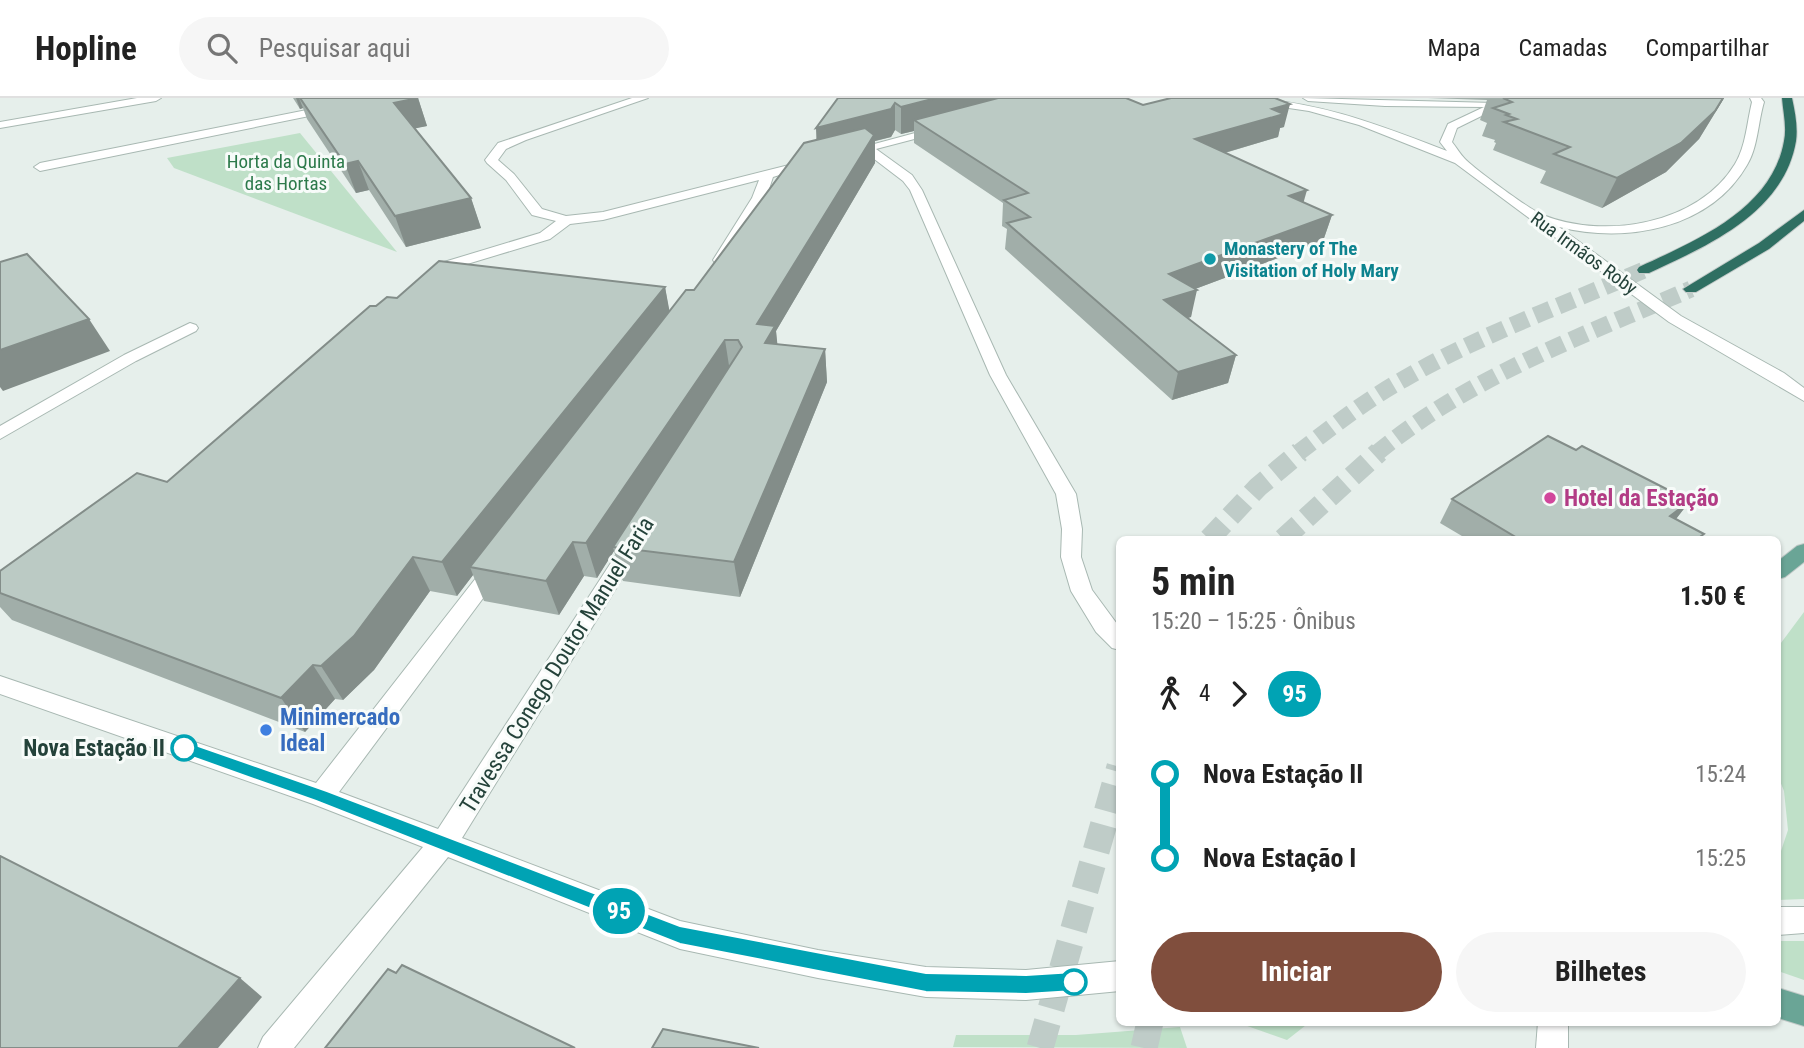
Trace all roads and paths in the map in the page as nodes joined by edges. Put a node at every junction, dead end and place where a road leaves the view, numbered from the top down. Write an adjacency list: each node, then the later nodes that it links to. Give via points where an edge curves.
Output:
1 (156, 98): 13 (street)
2 (383, 98): 16 (street)
3 (643, 98): 20 (street, via 522,137 502,146 491,159 537,212)
4 (1240, 98): 11 (street, Rua Irmãos Roby, via 1310,108)
5 (1308, 98): 9 (street)
6 (1513, 98): 10 (street)
7 (1755, 98): 19 (street, via 1758,102 1742,164 1706,202 1672,220 1636,229 1578,226)
8 (1787, 98): 22 (highway, via 1791,123 1784,162 1758,202 1706,240)
9 (1385, 103): 10 (street); 11 (street, via 1364,111)
10 (1498, 103): 15 (street, via 1452,126 1446,142)
11 (1363, 122): 15 (street, Rua Irmãos Roby)
12 (959, 124): 14 (street)
13 (0, 125)
14 (867, 148): 17 (street); 32 (street, via 908,178 916,190 998,375 1066,494 1071,557 1082,591)
15 (1460, 161): 19 (street, Rua Irmãos Roby)
16 (40, 167)
17 (767, 177): 20 (street, via 603,216); 23 (street, via 759,198)
18 (1804, 214): 24 (highway, via 1759,252)
19 (1531, 215): 26 (street, Rua Irmãos Roby, via 1675,319)
20 (566, 220): 21 (street, via 545,236)
21 (449, 265)
22 (1644, 270)
23 (710, 275)
24 (1691, 289)
25 (190, 328): 27 (street)
26 (1804, 396)
27 (0, 434)
28 (648, 520): 35 (street, Travessa Conego Doutor Manuel Faria)
29 (507, 551): 34 (street)
30 (1804, 551): 31 (main road)
31 (1781, 570)
32 (1116, 638)
33 (0, 685): 34 (street)
34 (321, 796): 35 (street)
35 (443, 843): 38 (street, via 680,935 818,964 926,982 1026,985); 42 (street, Travessa Conego Doutor Manuel Faria)
36 (1804, 920): 37 (street)
37 (1781, 921)
38 (1116, 976)
39 (1781, 1004): 40 (main road)
40 (1804, 1011)
41 (1553, 1026): 43 (street)
42 (274, 1048)
43 (1552, 1048)

